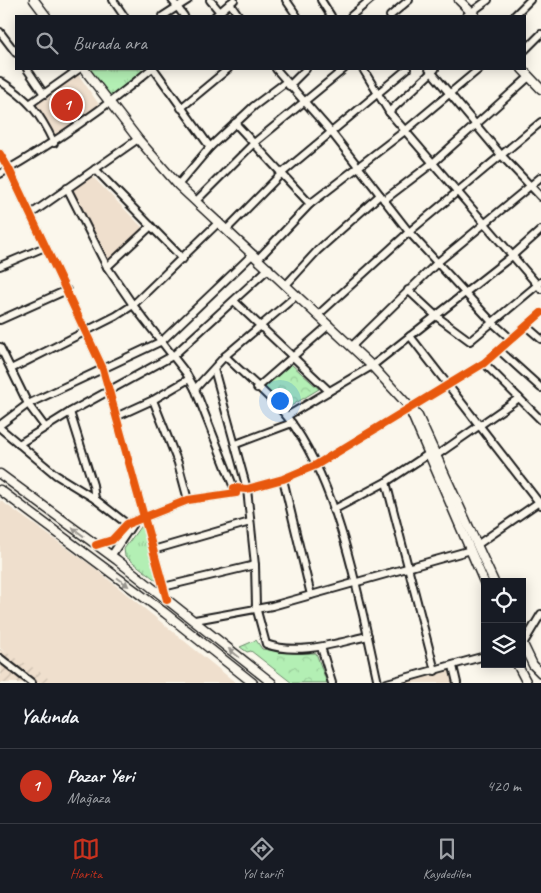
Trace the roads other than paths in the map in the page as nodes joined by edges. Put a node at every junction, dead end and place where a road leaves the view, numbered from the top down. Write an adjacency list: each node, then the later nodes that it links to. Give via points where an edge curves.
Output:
1 (34, 0): 16 (main road)
2 (113, 0): 17 (street)
3 (172, 0): 14 (street)
4 (188, 0): 14 (street)
5 (210, 0): 15 (street)
6 (286, 0): 21 (street)
7 (322, 0): 22 (street)
8 (370, 0): 23 (street)
9 (409, 0): 24 (street)
10 (459, 0): 25 (main road)
11 (488, 0): 25 (street)
12 (530, 0): 26 (street)
13 (232, 2): 15 (street); 20 (street)
14 (177, 6): 18 (street); 19 (street)
15 (217, 14)
16 (45, 15)
17 (123, 15)
18 (164, 15)
19 (183, 15)
20 (238, 15)
21 (296, 15)
22 (330, 15)
23 (352, 15)
24 (391, 15)
25 (471, 15)
26 (515, 15)
27 (0, 32): 30 (street)
28 (541, 34): 29 (street)
29 (526, 49)
30 (15, 52)
31 (28, 70): 49 (street)
32 (78, 70): 49 (street)
33 (85, 70): 54 (main road)
34 (152, 70): 54 (street)
35 (154, 70): 55 (street)
36 (227, 70): 55 (street)
37 (277, 70): 47 (street)
38 (305, 70): 47 (street)
39 (343, 70): 52 (street)
40 (364, 70): 50 (street)
41 (406, 70): 50 (street)
42 (432, 70): 51 (street); 56 (street)
43 (478, 70): 51 (street)
44 (523, 70): 45 (main road)
45 (529, 77): 48 (main road); 59 (street)
46 (0, 82): 53 (street)
47 (288, 84): 52 (street); 58 (street)
48 (539, 84)
49 (44, 94): 53 (street)
50 (379, 94): 56 (street); 61 (street)
51 (450, 94): 59 (street); 60 (street)
52 (304, 102): 61 (street); 64 (street)
53 (30, 103): 63 (street)
54 (110, 104): 62 (main road); 63 (street)
55 (181, 108): 65 (street)
56 (389, 112): 60 (street)
57 (541, 122): 67 (street)
58 (236, 123): 64 (street); 65 (street)
59 (476, 124): 67 (street); 68 (street)
60 (406, 130): 68 (street); 69 (street)
61 (332, 134): 69 (street); 73 (street)
62 (138, 139): 71 (street); 75 (main road)
63 (54, 143): 70 (street)
64 (254, 143): 73 (street); 81 (street)
65 (210, 147): 75 (street)
66 (0, 154): 70 (street)
67 (502, 156): 76 (street); 78 (street)
68 (434, 162): 78 (street); 80 (street)
69 (358, 165): 80 (street); 82 (street)
70 (10, 169): 72 (street); 83 (street)
71 (95, 169): 77 (street); 86 (street)
72 (0, 174)
73 (281, 174): 82 (street); 87 (street)
74 (541, 177): 76 (street)
75 (178, 185): 81 (main road)
76 (530, 186): 79 (street); 85 (street)
77 (67, 188): 83 (street); 96 (street)
78 (458, 192): 85 (street); 89 (street)
79 (541, 197)
80 (382, 198): 89 (street); 98 (street, via 318,250)
81 (196, 201): 84 (main road)
82 (310, 204): 91 (street)
83 (31, 214): 90 (street)
84 (219, 222): 87 (main road); 93 (street)
85 (484, 224): 92 (street); 94 (street)
86 (151, 226): 93 (street); 96 (street)
87 (227, 229): 91 (main road)
88 (541, 230): 92 (street)
89 (409, 232): 94 (street); 107 (street)
90 (45, 247): 95 (street); 100 (street)
91 (256, 256): 97 (main road); 118 (street)
92 (512, 256): 99 (street); 102 (street)
93 (183, 259): 105 (street)
94 (438, 262): 101 (street); 102 (street)
95 (1, 263)
96 (107, 267): 105 (street)
97 (269, 268): 98 (main road); 104 (street)
98 (286, 285): 103 (main road)
99 (540, 285): 110 (street)
100 (67, 290): 109 (street); 114 (street)
101 (408, 290): 108 (street); 119 (street)
102 (465, 292): 108 (street); 110 (street)
103 (297, 295): 107 (main road); 111 (street)
104 (234, 301): 111 (street); 122 (street)
105 (133, 305): 114 (street); 118 (street)
106 (541, 313): 113 (street)
107 (318, 315): 112 (main road)
108 (436, 316): 110 (street, via 470,341); 115 (street)
109 (0, 320)
110 (492, 322): 116 (street)
111 (261, 325): 123 (street); 124 (street)
112 (329, 325): 119 (main road); 124 (street)
113 (526, 326): 116 (street); 117 (street)
114 (87, 330): 127 (street); 128 (street)
115 (410, 336): 126 (street); 131 (street)
116 (511, 339): 121 (street)
117 (541, 339)
118 (162, 341): 122 (street); 128 (street)
119 (352, 346): 126 (main road)
120 (0, 347): 127 (street)
121 (499, 350): 125 (street); 134 (street)
122 (174, 355): 130 (street); 135 (street)
123 (225, 356): 129 (street); 133 (street)
124 (292, 358): 133 (street); 136 (street)
125 (484, 363): 131 (street); 137 (street)
126 (372, 366): 136 (street); 140 (main road)
127 (11, 368): 139 (street)
128 (103, 369): 135 (street); 139 (street)
129 (214, 369): 132 (street); 150 (street)
130 (189, 379): 132 (street); 138 (street)
131 (450, 384): 140 (street); 146 (street)
132 (195, 388): 156 (street)
133 (257, 388): 143 (street)
134 (541, 388)
135 (109, 391): 141 (street); 142 (street)
136 (329, 391): 143 (street)
137 (519, 398): 144 (street); 146 (street)
138 (153, 400): 142 (street); 160 (street, via 178,463)
139 (28, 404): 147 (street); 148 (street)
140 (410, 408): 151 (main road, via 418,416); 152 (street)
141 (70, 412): 148 (street); 159 (street, via 94,485)
142 (118, 416): 163 (street)
143 (287, 416): 145 (street)
144 (541, 420)
145 (292, 423): 150 (street); 152 (street)
146 (480, 425): 151 (street); 161 (street)
147 (0, 426): 149 (street)
148 (45, 427): 149 (street)
149 (19, 444): 159 (street, via 56,475)
150 (236, 444): 157 (street)
151 (434, 454): 155 (street); 168 (main road)
152 (316, 465): 154 (street); 162 (street)
153 (0, 474): 167 (main road, one-way to 153)
154 (283, 479): 157 (street); 177 (street)
155 (386, 482): 162 (street); 172 (street)
156 (234, 488): 157 (street); 160 (street, via 236,493)
157 (247, 489): 165 (street)
158 (0, 490): 193 (main road, one-way to 193)
159 (95, 499): 166 (street)
160 (188, 500): 163 (street)
161 (540, 503): 168 (street)
162 (333, 510): 175 (street)
163 (144, 517): 164 (street); 169 (street)
164 (134, 522): 166 (street); 170 (street)
165 (250, 522): 169 (street); 171 (street)
166 (127, 524): 167 (street, via 112,540)
167 (96, 545): 170 (main road)
168 (474, 547): 172 (street); 173 (main road); 174 (main road)
169 (153, 550): 176 (street)
170 (111, 556): 178 (main road)
171 (255, 565): 176 (street); 179 (street)
172 (408, 567): 175 (street); 190 (street)
173 (483, 578)
174 (492, 578)
175 (356, 581): 177 (street); 182 (street)
176 (163, 587): 178 (street)
177 (311, 595): 179 (street)
178 (167, 600): 181 (main road)
179 (256, 608): 181 (street); 184 (street, via 266,644 278,648)
180 (541, 614): 183 (street)
181 (195, 620): 194 (main road, one-way to 181)
182 (368, 636): 184 (street); 196 (street)
183 (526, 638)
184 (321, 647): 195 (street)
185 (526, 650): 191 (main road, via 533,666)
186 (481, 657): 188 (street)
187 (0, 658): 192 (street)
188 (453, 666): 190 (street); 198 (street)
189 (519, 668): 199 (main road)
190 (435, 670): 197 (street)
191 (541, 673)
192 (32, 683)
193 (253, 683)
194 (272, 683)
195 (332, 683)
196 (378, 683)
197 (387, 683)
198 (457, 683)
199 (527, 683)

